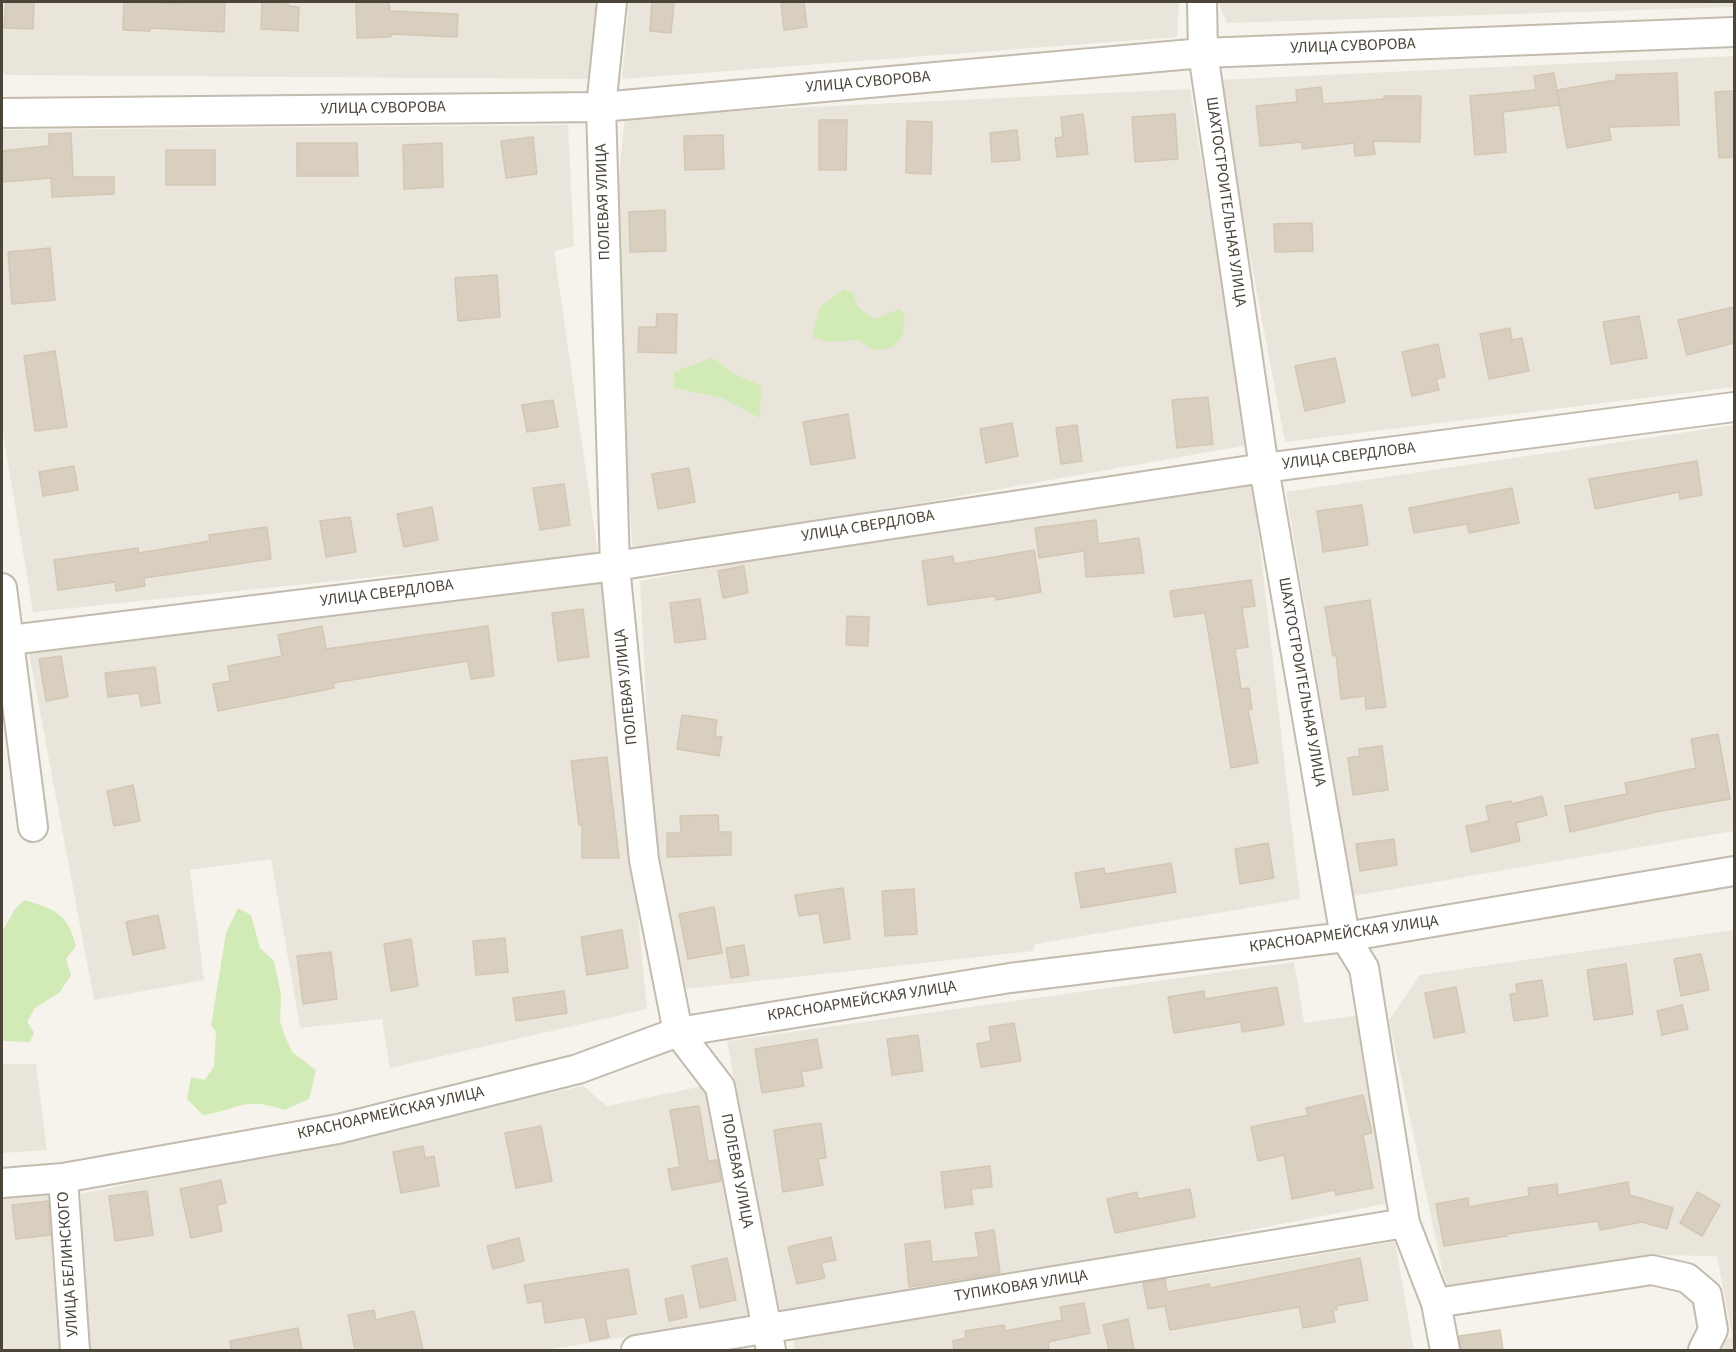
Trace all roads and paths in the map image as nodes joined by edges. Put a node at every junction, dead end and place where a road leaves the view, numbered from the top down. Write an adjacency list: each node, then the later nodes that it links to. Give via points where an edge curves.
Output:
1 (612, 2): 5 (street, ПОЛЕВАЯ УЛИЦА)
2 (1202, 2): 4 (street, ШАХТОСТРОИТЕЛЬНАЯ УЛИЦА)
3 (1734, 32): 4 (street, УЛИЦА СУВОРОВА)
4 (1203, 53): 5 (street, УЛИЦА СУВОРОВА); 8 (street, ШАХТОСТРОИТЕЛЬНАЯ УЛИЦА)
5 (601, 107): 6 (street, УЛИЦА СУВОРОВА); 9 (street, ПОЛЕВАЯ УЛИЦА)
6 (2, 112)
7 (1734, 407): 8 (street, УЛИЦА СВЕРДЛОВА)
8 (1264, 468): 9 (street, УЛИЦА СВЕРДЛОВА); 14 (street, ШАХТОСТРОИТЕЛЬНАЯ УЛИЦА)
9 (615, 566): 11 (street, УЛИЦА СВЕРДЛОВА); 15 (street, ПОЛЕВАЯ УЛИЦА, via 644,860)
10 (2, 588): 11 (street)
11 (5, 640): 12 (street)
12 (33, 827)
13 (1734, 871): 14 (street, КРАСНОАРМЕЙСКАЯ УЛИЦА)
14 (1345, 937): 15 (street, КРАСНОАРМЕЙСКАЯ УЛИЦА, via 1010,978); 18 (street, ШАХТОСТРОИТЕЛЬНАЯ УЛИЦА, via 1364,968)
15 (678, 1032): 16 (street, КРАСНОАРМЕЙСКАЯ УЛИЦА, via 578,1069 338,1129); 20 (street, ПОЛЕВАЯ УЛИЦА, via 720,1087)
16 (63, 1178): 17 (street, КРАСНОАРМЕЙСКАЯ УЛИЦА); 21 (street, УЛИЦА БЕЛИНСКОГО)
17 (2, 1183)
18 (1406, 1223): 19 (street, ШАХТОСТРОИТЕЛЬНАЯ УЛИЦА); 20 (street, ТУПИКОВАЯ УЛИЦА)
19 (1436, 1303): 23 (street, ШАХТОСТРОИТЕЛЬНАЯ УЛИЦА); 24 (street, via 1652,1270 1687,1278 1707,1295 1713,1330)
20 (768, 1340): 22 (street, ТУПИКОВАЯ УЛИЦА)
21 (75, 1350)
22 (636, 1350)
23 (1445, 1350)
24 (1703, 1350)

